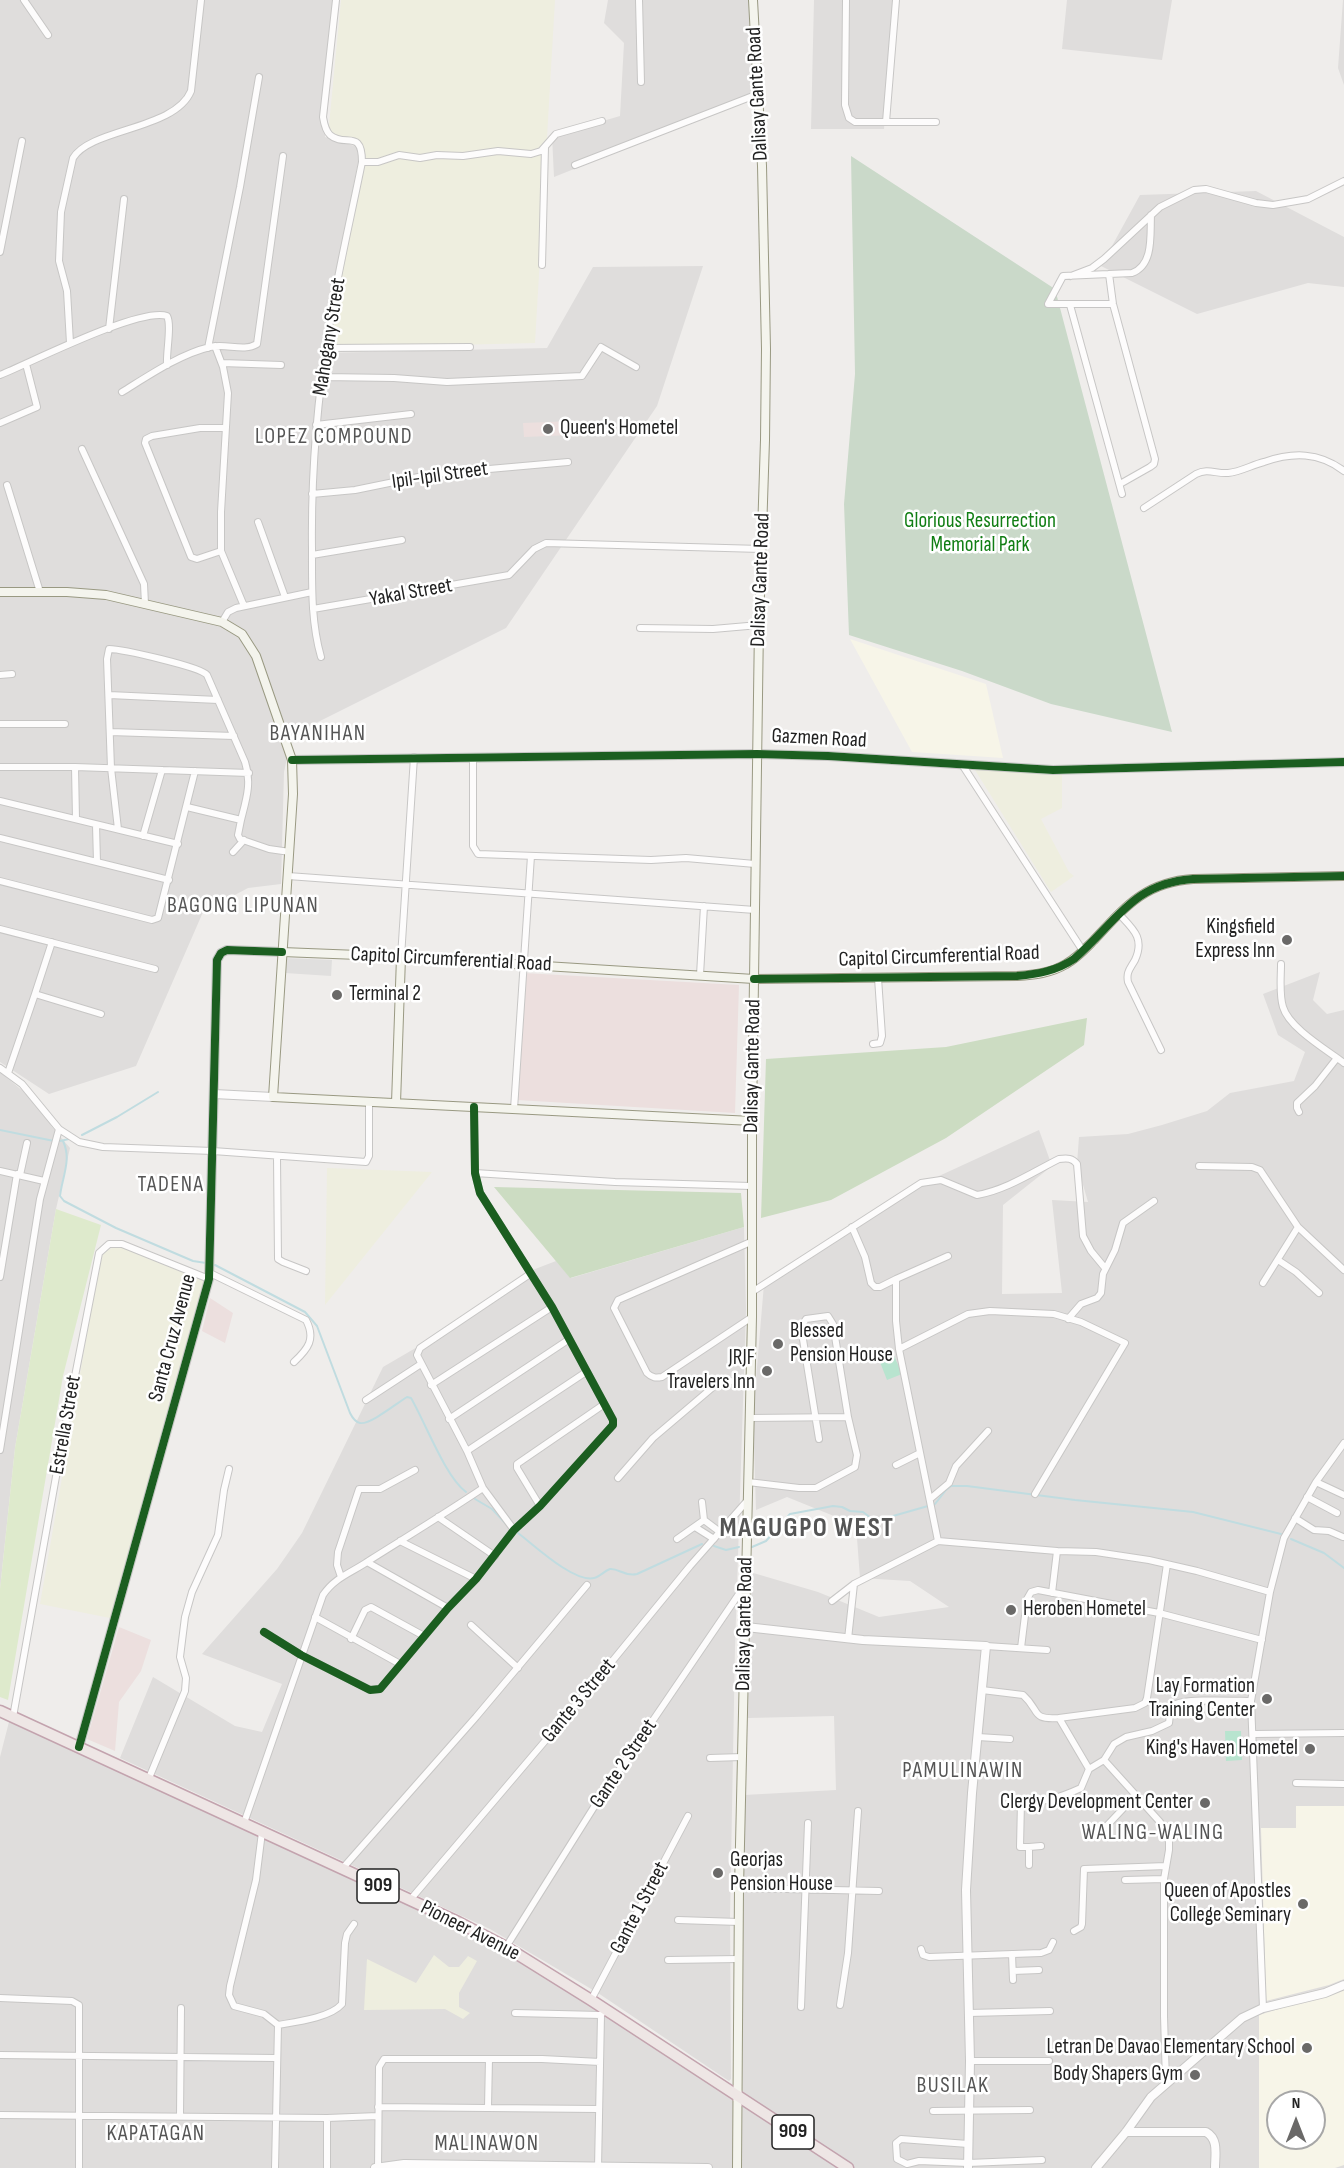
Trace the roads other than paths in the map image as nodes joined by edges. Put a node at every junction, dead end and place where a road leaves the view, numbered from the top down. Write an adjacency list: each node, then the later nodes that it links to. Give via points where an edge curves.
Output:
1 (24, 0): 8 (street)
2 (201, 0): 31 (street, via 188,100 155,120 87,147 74,158 61,212 59,261 67,291)
3 (336, 0): 18 (street, via 323,117 330,135 361,146)
4 (639, 0): 10 (street)
5 (753, 0): 11 (main road, Dalisay Gante Road)
6 (846, 0): 13 (street, via 846,113 855,122)
7 (896, 0): 13 (street)
8 (48, 35)
9 (259, 77): 32 (street)
10 (641, 82)
11 (758, 94): 19 (street); 57 (main road, Dalisay Gante Road, via 766,349)
12 (602, 121): 16 (street, via 556,134)
13 (886, 122): 14 (street)
14 (936, 122)
15 (22, 141): 23 (street)
16 (545, 147): 18 (street, via 531,154 507,151 420,158 399,155); 25 (street)
17 (283, 156): 32 (street, via 258,342 253,347)
18 (362, 162): 34 (street, Mahogany Street)
19 (575, 165)
20 (1344, 181): 22 (street, via 1308,199 1273,205 1206,189 1194,190)
21 (124, 199): 30 (street)
22 (1151, 215): 26 (street, via 1144,266 1132,273); 27 (street, via 1104,259)
23 (3, 226): 24 (street)
24 (0, 252)
25 (542, 265)
26 (1109, 274): 27 (street); 28 (street)
27 (1071, 276): 29 (street, via 1063,276 1048,304)
28 (1113, 303): 29 (street); 50 (street, via 1155,459 1154,464)
29 (1070, 305): 50 (street)
30 (110, 329): 31 (street); 37 (street, via 146,316 167,316)
31 (70, 344): 36 (street)
32 (211, 347): 35 (street); 37 (street)
33 (470, 347): 34 (street)
34 (326, 348): 41 (street, Mahogany Street)
35 (222, 363): 38 (street); 46 (street, via 228,393)
36 (26, 364): 40 (street); 44 (street, via 37,407)
37 (167, 365): 42 (street)
38 (281, 365)
39 (636, 367): 41 (street, via 601,347 582,376 447,382)
40 (0, 375)
41 (322, 377): 45 (street, Mahogany Street)
42 (122, 392)
43 (411, 414): 45 (street)
44 (0, 423)
45 (316, 425): 52 (street, Mahogany Street)
46 (226, 428): 58 (street); 58 (street, via 152,436 145,442 191,557 197,559)
47 (82, 449): 64 (street, via 144,584)
48 (568, 462): 52 (street, Ipil-Ipil Street, via 433,474)
49 (1344, 471): 54 (street, via 1325,458 1303,455 1277,458 1227,473 1205,470)
50 (1120, 484): 53 (street)
51 (7, 485): 60 (street)
52 (312, 494): 59 (street, Mahogany Street)
53 (1122, 494)
54 (1144, 508)
55 (258, 522): 63 (street)
56 (402, 540): 59 (street)
57 (762, 549): 66 (street, Yakal Street, via 546,543 534,549 508,575); 68 (main road, Dalisay Gante Road)
58 (222, 551): 65 (street)
59 (312, 555): 62 (street, Mahogany Street)
60 (40, 591): 61 (main road); 64 (main road, via 87,593)
61 (0, 592)
62 (312, 592): 63 (street); 66 (street, Mahogany Street)
63 (285, 597): 65 (street)
64 (145, 604): 67 (main road)
65 (244, 606): 67 (street, via 231,610)
66 (313, 609): 70 (street, Mahogany Street)
67 (222, 622): 82 (main road, via 242,634 256,656)
68 (759, 625): 69 (street); 79 (main road, Dalisay Gante Road)
69 (640, 628)
70 (321, 657)
71 (12, 674): 72 (street)
72 (0, 675)
73 (109, 695): 74 (street); 74 (street, via 107,655 112,649 203,670); 77 (street)
74 (218, 700): 78 (street)
75 (0, 724): 76 (street)
76 (65, 724)
77 (110, 732): 78 (street); 87 (street)
78 (234, 736): 90 (street)
79 (757, 754): 81 (street, Gazmen Road); 84 (street, Gazmen Road); 105 (main road, Dalisay Gante Road)
80 (414, 757): 81 (street, Gazmen Road); 82 (street, Gazmen Road); 110 (street)
81 (473, 757): 103 (street, via 474,850 478,854)
82 (292, 760): 102 (main road)
83 (1344, 762): 84 (street, Gazmen Road, via 1053,770)
84 (963, 766): 117 (street)
85 (0, 767): 86 (street)
86 (75, 767): 87 (street); 93 (street)
87 (111, 768): 88 (street); 96 (street)
88 (162, 770): 89 (street); 97 (street)
89 (195, 771): 90 (street); 92 (street)
90 (249, 773): 94 (street)
91 (0, 801): 93 (street)
92 (187, 807): 94 (street); 100 (street)
93 (76, 819): 95 (street)
94 (241, 820): 99 (street, via 238,835)
95 (96, 825): 96 (street); 104 (street)
96 (118, 829): 97 (street)
97 (143, 836): 100 (street)
98 (0, 838): 104 (street)
99 (244, 840): 101 (street); 102 (street)
100 (178, 844): 108 (street)
101 (233, 852)
102 (290, 852): 106 (main road)
103 (531, 856): 105 (street, via 686,858); 111 (street)
104 (97, 862): 108 (street)
105 (755, 864): 113 (main road, Dalisay Gante Road)
106 (288, 876): 110 (street); 118 (main road)
107 (1344, 876): 114 (main road, Capitol Circumferential Road, via 1169,881 1139,896)
108 (169, 880): 109 (street, via 160,915 155,920)
109 (0, 881)
110 (406, 885): 111 (street); 119 (street)
111 (528, 893): 112 (street); 120 (street)
112 (704, 906): 113 (street); 123 (street)
113 (755, 910): 125 (main road, Dalisay Gante Road)
114 (1119, 914): 117 (main road, Capitol Circumferential Road); 129 (street, via 1139,938 1127,976)
115 (0, 929): 116 (street)
116 (52, 942): 122 (street); 126 (street)
117 (1083, 951): 124 (main road, Capitol Circumferential Road, via 1065,965 1030,975)
118 (282, 952): 119 (main road, Capitol Circumferential Road); 134 (street, Santa Cruz Avenue, via 231,950 218,956); 135 (main road)
119 (401, 957): 120 (main road, Capitol Circumferential Road); 137 (main road)
120 (523, 964): 123 (main road, Capitol Circumferential Road); 139 (street)
121 (1281, 964): 130 (street, via 1281,1000 1286,1015)
122 (155, 969)
123 (700, 975): 125 (main road, Capitol Circumferential Road)
124 (878, 978): 125 (main road, Capitol Circumferential Road); 128 (street, via 882,1036 880,1043)
125 (754, 979): 141 (main road, Dalisay Gante Road)
126 (35, 994): 127 (street); 133 (street)
127 (101, 1014)
128 (873, 1044)
129 (1161, 1050)
130 (1337, 1058): 131 (street); 140 (street, via 1297,1103)
131 (1344, 1064)
132 (0, 1068): 133 (street)
133 (8, 1073): 142 (street)
134 (214, 1094): 135 (street); 144 (street, Santa Cruz Avenue)
135 (273, 1097): 136 (main road)
136 (369, 1102): 137 (main road); 145 (street, via 366,1162)
137 (396, 1103): 138 (main road)
138 (474, 1107): 139 (main road); 148 (street)
139 (514, 1109): 141 (main road)
140 (1299, 1112)
141 (752, 1121): 151 (main road, Dalisay Gante Road)
142 (59, 1129): 144 (street, via 79,1142 103,1147); 150 (street)
143 (27, 1143): 149 (street)
144 (213, 1151): 145 (street); 162 (street, Santa Cruz Avenue)
145 (278, 1157): 160 (street, via 278,1259)
146 (1199, 1166): 154 (street, via 1260,1170)
147 (0, 1171): 149 (street)
148 (475, 1173): 151 (street); 161 (street, via 480,1193)
149 (19, 1174): 150 (street); 163 (street)
150 (44, 1181): 185 (street)
151 (751, 1186): 155 (main road, Dalisay Gante Road)
152 (1154, 1201): 158 (street, via 1123,1223)
153 (852, 1227): 158 (street, via 929,1181 941,1180 977,1195 1068,1158 1077,1164 1083,1236); 164 (street, via 871,1283 880,1287); 166 (street)
154 (1298, 1227): 157 (street); 159 (street)
155 (753, 1241): 166 (main road, Dalisay Gante Road); 169 (street, via 618,1300 614,1308 647,1373 657,1378)
156 (948, 1256): 164 (street)
157 (1278, 1260): 165 (street); 167 (street)
158 (1105, 1268): 170 (street, via 1101,1293 1081,1304)
159 (1344, 1270)
160 (306, 1271)
161 (530, 1274): 168 (street); 174 (street, via 420,1348 417,1356)
162 (210, 1276): 173 (street, Estrella Street, via 306,1320 310,1344); 248 (street, Estrella Street, via 122,1244 109,1244 99,1253); 254 (street, Santa Cruz Avenue)
163 (0, 1277)
164 (896, 1279): 172 (street)
165 (1263, 1283)
166 (752, 1292): 169 (main road, Dalisay Gante Road)
167 (1319, 1293)
168 (552, 1307): 171 (street); 177 (street)
169 (752, 1317): 176 (main road, Dalisay Gante Road)
170 (1068, 1319): 172 (street, via 1054,1314 980,1311); 198 (street, via 1125,1342)
171 (568, 1340): 175 (street); 183 (street)
172 (899, 1349): 190 (street)
173 (294, 1362)
174 (421, 1364): 177 (street); 178 (street)
175 (586, 1372): 179 (street); 189 (street)
176 (751, 1380): 181 (main road, Dalisay Gante Road); 194 (street, via 719,1382 653,1438)
177 (431, 1385): 183 (street)
178 (366, 1400)
179 (603, 1405): 204 (street, via 613,1425); 204 (street, via 517,1464)
180 (848, 1417): 182 (street); 182 (street, via 833,1324 828,1316 806,1319 801,1327); 195 (street, via 857,1455 855,1467 816,1488)
181 (750, 1418): 182 (street); 195 (main road, Dalisay Gante Road)
182 (816, 1418): 186 (street)
183 (449, 1419): 189 (street)
184 (988, 1431): 201 (street, via 956,1466 949,1483)
185 (2, 1432): 188 (street)
186 (819, 1439)
187 (1344, 1443): 196 (street)
188 (0, 1450)
189 (467, 1451): 197 (street)
190 (920, 1454): 191 (street); 201 (street)
191 (896, 1465)
192 (229, 1470): 259 (street, via 215,1545 192,1592 185,1617 180,1657 185,1691)
193 (415, 1470): 221 (street, via 380,1489 359,1489 338,1552)
194 (618, 1478)
195 (748, 1482): 202 (main road, Dalisay Gante Road)
196 (1316, 1482): 199 (street); 200 (street)
197 (483, 1488): 206 (street); 210 (street)
198 (1035, 1494)
199 (1344, 1495)
200 (1307, 1497): 205 (street); 207 (street)
201 (930, 1500): 215 (street)
202 (748, 1501): 211 (street, Gante 3 Street); 223 (main road, Dalisay Gante Road)
203 (702, 1502): 208 (street)
204 (540, 1506): 210 (street)
205 (1337, 1513)
206 (438, 1517): 216 (street); 218 (street)
207 (1294, 1518): 212 (street, via 1314,1530); 226 (street, via 1279,1554)
208 (704, 1520): 209 (street); 211 (street)
209 (695, 1527): 213 (street); 214 (street)
210 (514, 1530): 218 (street)
211 (720, 1532): 214 (street, Gante 3 Street)
212 (1343, 1537)
213 (677, 1539)
214 (714, 1539): 280 (street, Gante 3 Street)
215 (938, 1540): 217 (street); 224 (street)
216 (400, 1541): 219 (street); 222 (street)
217 (1058, 1551): 220 (street, via 1096,1552); 227 (street)
218 (495, 1556): 222 (street)
219 (367, 1562): 221 (street); 229 (street)
220 (1167, 1564): 226 (street); 230 (street)
221 (341, 1576): 231 (street, via 322,1595)
222 (476, 1579): 229 (street)
223 (746, 1584): 233 (main road, Dalisay Gante Road); 286 (street, Gante 2 Street, via 594,1807)
224 (854, 1584): 228 (street); 237 (street)
225 (587, 1585): 244 (street)
226 (1270, 1592): 238 (street)
227 (1052, 1593): 230 (street); 240 (street, via 1038,1590 1028,1594)
228 (832, 1601)
229 (448, 1608): 235 (street)
230 (1160, 1613): 238 (street); 249 (street, via 1145,1703 1135,1708)
231 (315, 1617): 236 (street); 242 (street)
232 (471, 1625): 244 (street)
233 (746, 1627): 237 (street); 255 (main road, Dalisay Gante Road)
234 (264, 1632): 242 (street)
235 (424, 1635): 236 (street, via 371,1607 365,1610); 243 (street)
236 (351, 1638): 243 (street)
237 (848, 1639): 239 (street)
238 (1262, 1640): 246 (street)
239 (986, 1646): 240 (street); 245 (street)
240 (1021, 1648): 241 (street)
241 (1047, 1650)
242 (301, 1655): 243 (street, via 372,1690 380,1689); 265 (street)
243 (400, 1664)
244 (518, 1668): 273 (street)
245 (982, 1690): 249 (street, via 1019,1694 1040,1717); 252 (street)
246 (1251, 1701): 251 (street); 257 (street, via 1176,1704 1169,1723 1119,1740)
247 (0, 1711): 248 (highway, Pioneer Avenue / 909)
248 (14, 1717): 254 (highway, Pioneer Avenue / 909)
249 (1059, 1718): 258 (street)
250 (1344, 1733): 251 (street)
251 (1253, 1734): 301 (street)
252 (978, 1737): 253 (street); 289 (street, via 968,1846)
253 (1010, 1738)
254 (79, 1747): 259 (highway, Pioneer Avenue / 909)
255 (742, 1757): 256 (street); 276 (main road, Dalisay Gante Road)
256 (710, 1758)
257 (1104, 1760): 258 (street); 262 (street)
258 (1089, 1769): 270 (street, via 1081,1788 1061,1798 1021,1802 1020,1847)
259 (149, 1778): 265 (highway, Pioneer Avenue / 909)
260 (1296, 1783): 261 (street)
261 (1344, 1784)
262 (1135, 1796): 268 (street); 272 (street, via 1166,1829 1170,1843)
263 (858, 1811): 278 (street)
264 (688, 1816): 297 (street, Gante 1 Street)
265 (244, 1823): 267 (highway, Pioneer Avenue / 909)
266 (808, 1823): 277 (street)
267 (262, 1832): 273 (highway, Pioneer Avenue / 909); 306 (street, via 256,1880 229,1995 234,2006 264,2014)
268 (1099, 1834)
269 (1041, 1846): 270 (street)
270 (1029, 1847): 271 (street)
271 (1029, 1865)
272 (1166, 1866): 274 (street); 284 (street, via 1084,1869 1082,1924)
273 (342, 1869): 280 (highway, Pioneer Avenue / 909)
274 (1164, 1879): 275 (street); 315 (street)
275 (1125, 1880)
276 (739, 1888): 277 (street); 282 (main road, Dalisay Gante Road)
277 (805, 1890): 278 (street); 299 (street)
278 (852, 1890): 279 (street); 298 (street)
279 (879, 1891)
280 (410, 1900): 286 (highway, Pioneer Avenue / 909)
281 (678, 1920): 282 (street)
282 (739, 1922): 290 (main road, Dalisay Gante Road)
283 (354, 1924): 306 (street, via 345,1943 342,2004 320,2016)
284 (1074, 1931)
285 (1053, 1942): 288 (street, via 1046,1952)
286 (506, 1947): 297 (highway, Pioneer Avenue / 909)
287 (921, 1949): 289 (street, via 928,1957)
288 (1012, 1954): 289 (street); 293 (street)
289 (966, 1957): 305 (street)
290 (738, 1959): 291 (street); 316 (main road, Dalisay Gante Road)
291 (668, 1960)
292 (1039, 1970): 293 (street)
293 (1013, 1971): 294 (street)
294 (1013, 1980)
295 (1344, 1985): 301 (street)
296 (0, 1998): 308 (street, via 76,2002 81,2008)
297 (591, 2000): 303 (highway, Pioneer Avenue / 909)
298 (840, 2005)
299 (801, 2007)
300 (181, 2008): 309 (street)
301 (1263, 2008): 315 (street, via 1233,2025)
302 (1050, 2011): 305 (street)
303 (603, 2012): 304 (street); 314 (street); 316 (highway, Pioneer Avenue / 909)
304 (515, 2013)
305 (969, 2013): 312 (street)
306 (278, 2025): 310 (street)
307 (0, 2055): 308 (street)
308 (80, 2056): 309 (street); 324 (street)
309 (180, 2057): 310 (street); 325 (street)
310 (276, 2058): 326 (street)
311 (489, 2059): 314 (street); 317 (street, via 384,2059 379,2067); 318 (street)
312 (970, 2061): 313 (street); 322 (street)
313 (1049, 2061)
314 (600, 2062): 319 (street)
315 (1166, 2082): 329 (street, via 1144,2104)
316 (737, 2096): 340 (main road, Dalisay Gante Road); 341 (highway, Pioneer Avenue / 909)
317 (378, 2107): 318 (street); 327 (street)
318 (488, 2108): 319 (street)
319 (598, 2109): 334 (street)
320 (1030, 2110): 322 (street)
321 (933, 2111): 322 (street)
322 (968, 2111): 330 (street)
323 (0, 2115): 324 (street)
324 (80, 2116): 325 (street); 335 (street)
325 (180, 2116): 326 (street)
326 (274, 2116): 328 (street); 336 (street)
327 (378, 2116): 328 (street); 338 (street)
328 (327, 2118): 337 (street)
329 (1126, 2132): 342 (street); 343 (street, via 1206,2132 1215,2142)
330 (968, 2144): 332 (street); 333 (street, via 901,2139 896,2143 896,2157)
331 (1042, 2160): 332 (street)
332 (968, 2165): 333 (street, via 919,2161)
333 (907, 2166)
334 (598, 2167): 338 (street, via 404,2164); 339 (street)
335 (79, 2168)
336 (275, 2168)
337 (327, 2168)
338 (377, 2168)
339 (708, 2168)
340 (737, 2168)
341 (849, 2168)
342 (1096, 2168)
343 (1215, 2168)

